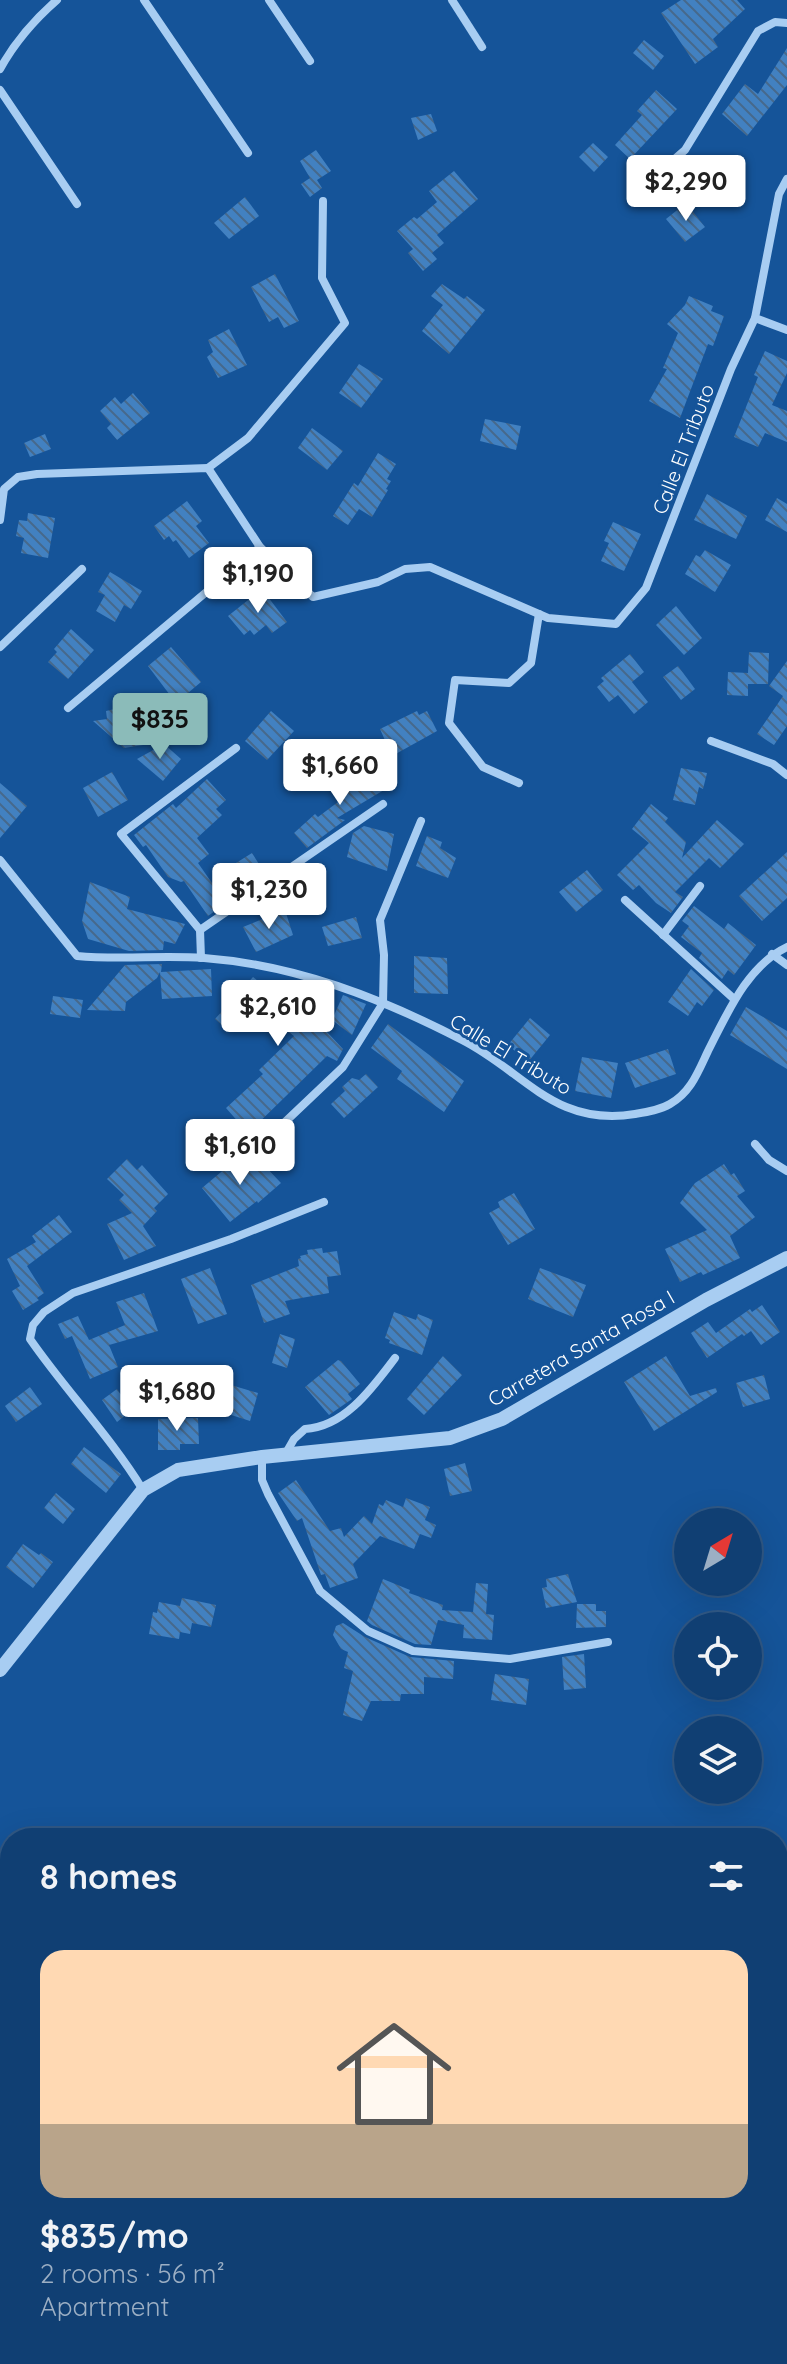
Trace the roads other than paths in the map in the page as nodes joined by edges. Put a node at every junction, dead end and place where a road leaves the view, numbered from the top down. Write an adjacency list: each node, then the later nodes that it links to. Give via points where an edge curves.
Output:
1 (57, 0): 8 (street, via 36,18)
2 (144, 0): 10 (street)
3 (269, 0): 7 (street)
4 (452, 0): 6 (street)
5 (787, 23): 12 (street, via 775,22 758,31 685,150)
6 (482, 47)
7 (310, 61)
8 (0, 69)
9 (0, 90): 14 (street)
10 (248, 153)
11 (787, 179): 15 (street, via 779,194)
12 (632, 196)
13 (323, 201): 17 (street, via 322,278 345,323 248,438)
14 (77, 204)
15 (755, 318): 16 (street); 21 (street, Calle El Tributo, via 646,588 616,624)
16 (787, 330)
17 (208, 468): 18 (street, via 18,477 4,489); 19 (street, Calle El Tributo)
18 (0, 520)
19 (260, 547): 21 (street, Calle El Tributo, via 313,597 378,582 405,569 430,567); 23 (street)
20 (82, 569): 22 (street)
21 (539, 614): 27 (street, via 531,663 509,683 455,680 449,723 483,767)
22 (0, 647)
23 (68, 708)
24 (711, 741): 26 (street, via 773,764)
25 (236, 748): 33 (street, via 121,834)
26 (787, 775)
27 (519, 783)
28 (383, 804): 33 (street)
29 (421, 821): 40 (street, via 380,920)
30 (0, 860): 37 (street, Calle El Tributo, via 77,956)
31 (700, 886): 34 (street)
32 (625, 900): 34 (street)
33 (200, 930): 37 (street)
34 (663, 935): 39 (street)
35 (787, 947): 36 (street, Calle El Tributo)
36 (772, 954): 38 (street); 39 (street, Calle El Tributo)
37 (201, 958): 40 (street, Calle El Tributo, via 310,975)
38 (787, 965)
39 (734, 999): 40 (street, Calle El Tributo, via 691,1087 669,1105 622,1116 588,1114 551,1101 466,1041)
40 (383, 1003): 41 (street, via 343,1067)
41 (265, 1141)
42 (755, 1144): 43 (street)
43 (787, 1171)
44 (324, 1202): 49 (street, via 73,1293 33,1325 30,1339)
45 (787, 1258): 47 (street, Carretera Santa Rosa I, via 502,1419 450,1438)
46 (395, 1358): 47 (street, via 370,1391 331,1424 305,1429)
47 (285, 1454): 48 (street, Carretera Santa Rosa I)
48 (262, 1457): 49 (street, Carretera Santa Rosa I, via 178,1470); 50 (street, via 268,1494 320,1591 368,1631 413,1651 510,1659)
49 (143, 1490): 51 (street, Carretera Santa Rosa I)
50 (608, 1642)
51 (0, 1670)

